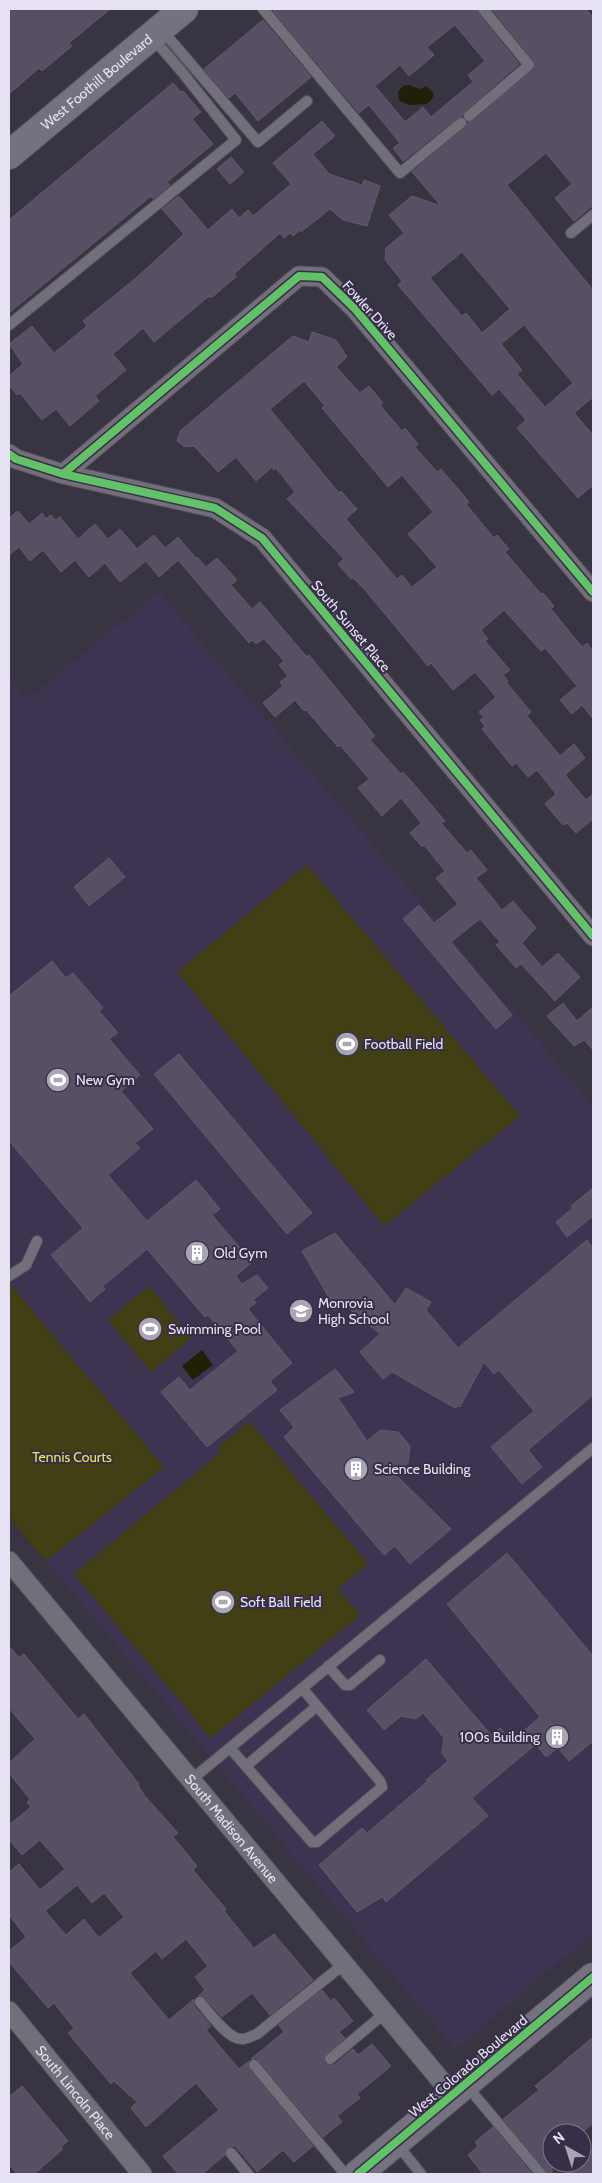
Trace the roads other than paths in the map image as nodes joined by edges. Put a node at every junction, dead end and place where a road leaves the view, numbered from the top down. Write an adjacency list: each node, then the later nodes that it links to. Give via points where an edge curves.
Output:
1 (184, 9): 4 (street, West Foothill Boulevard)
2 (264, 9): 7 (lane, via 400,173)
3 (483, 9): 6 (lane, via 529,65)
4 (156, 32): 5 (lane, via 258,142); 8 (street, West Foothill Boulevard); 11 (lane, via 182,72 236,140)
5 (307, 101)
6 (470, 116)
7 (461, 123)
8 (9, 155)
9 (593, 215): 10 (lane)
10 (571, 233)
11 (9, 325)
12 (9, 454): 13 (street, South Sunset Place)
13 (63, 474): 14 (street, Fowler Drive, via 299,276 322,277 355,310); 15 (street, South Sunset Place, via 215,508 262,538)
14 (593, 592)
15 (593, 936)
16 (37, 1241): 17 (lane, via 26,1265)
17 (9, 1276)
18 (593, 1448): 21 (lane)
19 (9, 1561): 26 (street, South Madison Avenue)
20 (380, 1660): 21 (lane, via 350,1685 345,1685)
21 (328, 1666): 22 (lane)
22 (302, 1688): 23 (lane); 24 (lane)
23 (317, 1706): 25 (lane); 25 (lane, via 382,1787 317,1842 312,1842)
24 (230, 1748): 25 (lane); 26 (lane)
25 (246, 1766)
26 (191, 1780): 27 (street, South Madison Avenue)
27 (344, 1964): 29 (lane, via 249,2038 240,2040 229,2035); 31 (street, South Madison Avenue)
28 (593, 1977): 34 (street, West Colorado Boulevard)
29 (200, 2002)
30 (9, 2011): 37 (street, South Lincoln Place)
31 (385, 2013): 32 (lane); 34 (street, South Madison Avenue)
32 (330, 2059)
33 (254, 2065): 39 (lane)
34 (459, 2090): 35 (street, West Colorado Boulevard); 42 (lane)
35 (396, 2144): 40 (street, West Colorado Boulevard); 41 (lane)
36 (231, 2153): 38 (lane)
37 (142, 2174)
38 (248, 2174)
39 (345, 2174)
40 (358, 2174)
41 (422, 2174)
42 (540, 2174)

